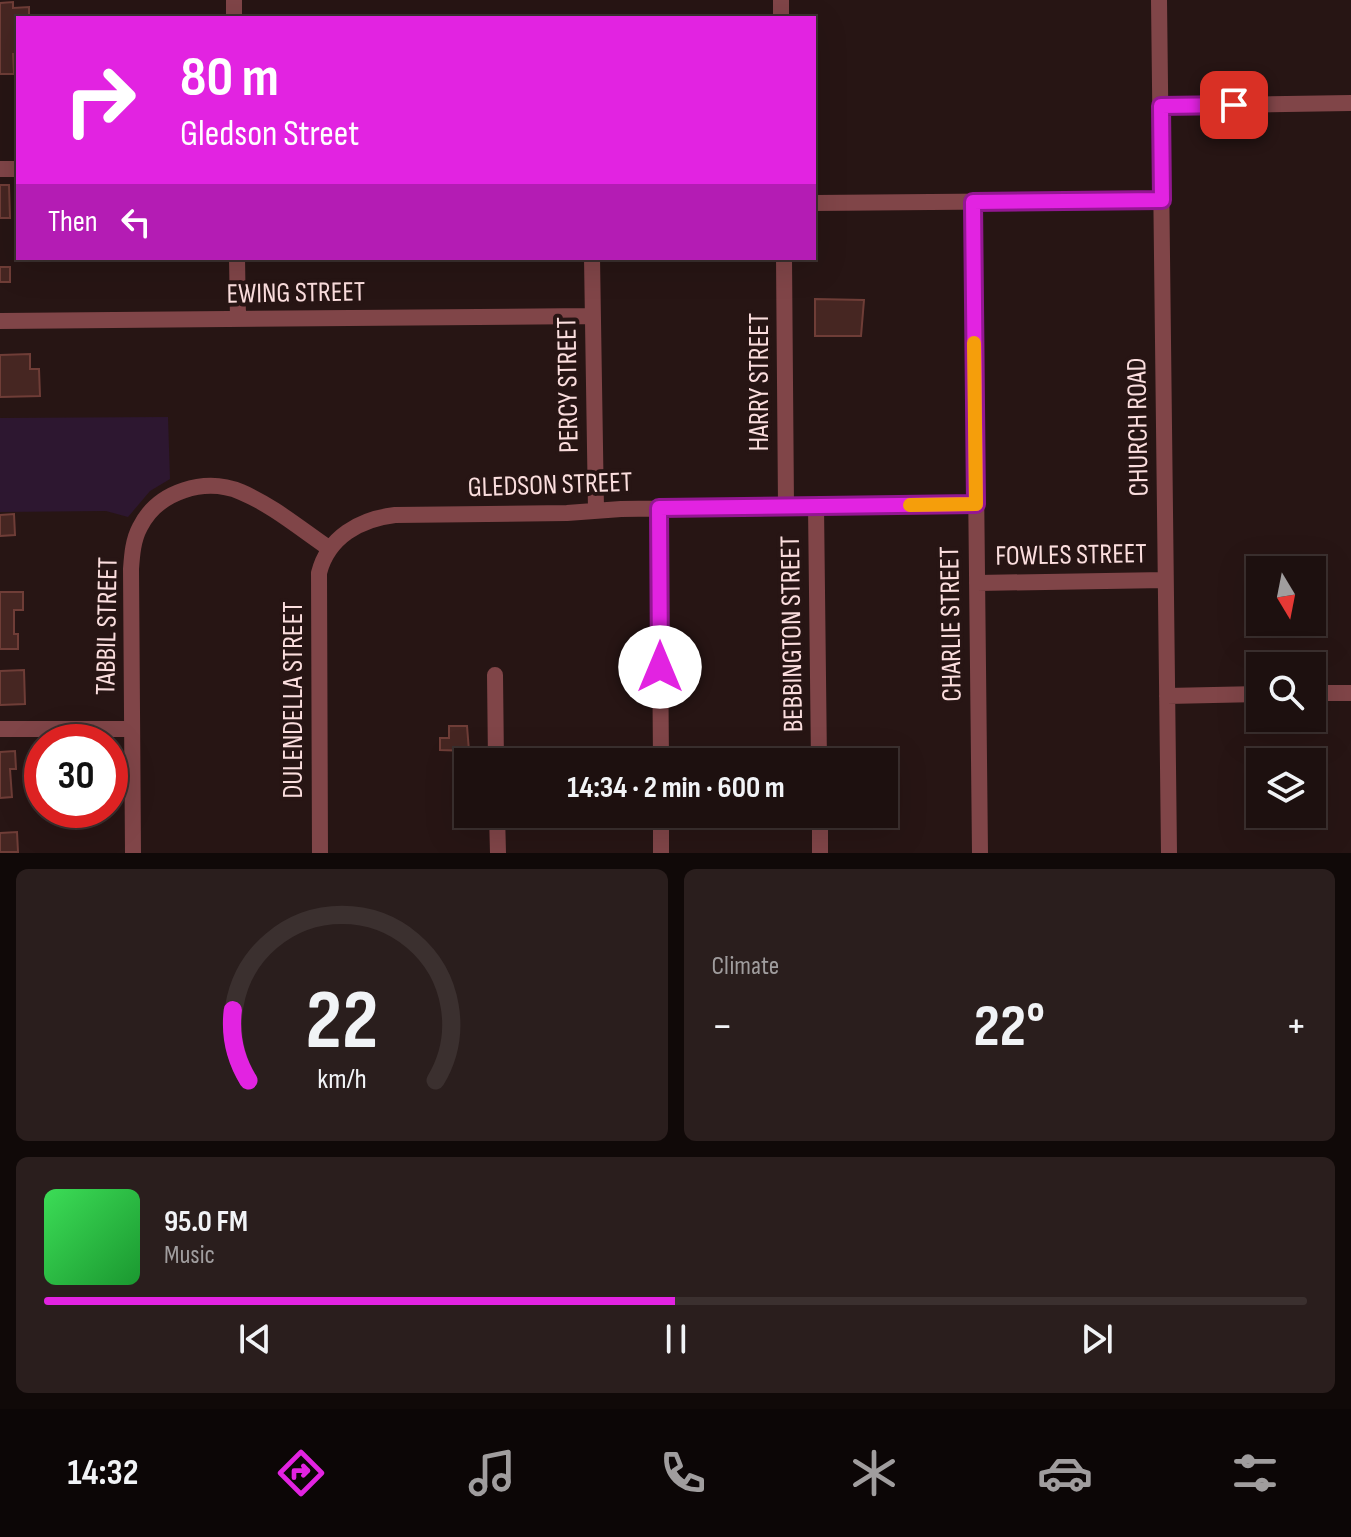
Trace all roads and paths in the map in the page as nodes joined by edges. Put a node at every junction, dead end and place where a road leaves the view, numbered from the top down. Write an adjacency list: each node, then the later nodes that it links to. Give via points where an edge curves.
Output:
1 (1159, 0): 3 (street, CHURCH ROAD)
2 (1351, 103): 3 (street)
3 (1161, 106): 4 (street, CHURCH ROAD)
4 (1162, 200): 5 (street); 19 (street, CHURCH ROAD)
5 (973, 202): 6 (street); 13 (street, CHARLIE STREET)
6 (816, 203)
7 (237, 260): 11 (street)
8 (592, 260): 10 (street, PERCY STREET)
9 (784, 260): 14 (street, HARRY STREET)
10 (592, 316): 11 (street, EWING STREET); 17 (street, PERCY STREET)
11 (238, 319): 12 (street, EWING STREET)
12 (0, 321)
13 (976, 504): 15 (street, GLEDSON STREET); 20 (street, CHARLIE STREET)
14 (786, 506): 15 (street, GLEDSON STREET); 16 (street, GLEDSON STREET)
15 (816, 506): 30 (street, BEBBINGTON STREET)
16 (659, 508): 17 (street, GLEDSON STREET); 29 (street)
17 (596, 510): 18 (street, GLEDSON STREET, via 384,516 353,527)
18 (330, 549): 27 (street, TABBIL STREET, via 231,488 190,488 158,505 141,524 132,556); 35 (street, DULENDELLA STREET, via 321,564 318,595)
19 (1165, 580): 20 (street, FOWLES STREET); 25 (street, CHURCH ROAD)
20 (977, 583): 39 (street, CHARLIE STREET)
21 (495, 675): 28 (street)
22 (1326, 693): 23 (street)
23 (1351, 693)
24 (1246, 694): 25 (street)
25 (1167, 696): 40 (street, CHURCH ROAD)
26 (0, 729): 27 (street)
27 (132, 729): 34 (street, TABBIL STREET)
28 (496, 748)
29 (661, 748)
30 (819, 748)
31 (497, 828): 36 (street)
32 (661, 828): 37 (street)
33 (820, 828): 38 (street)
34 (133, 853)
35 (320, 853)
36 (498, 853)
37 (661, 853)
38 (820, 853)
39 (980, 853)
40 (1169, 853)

